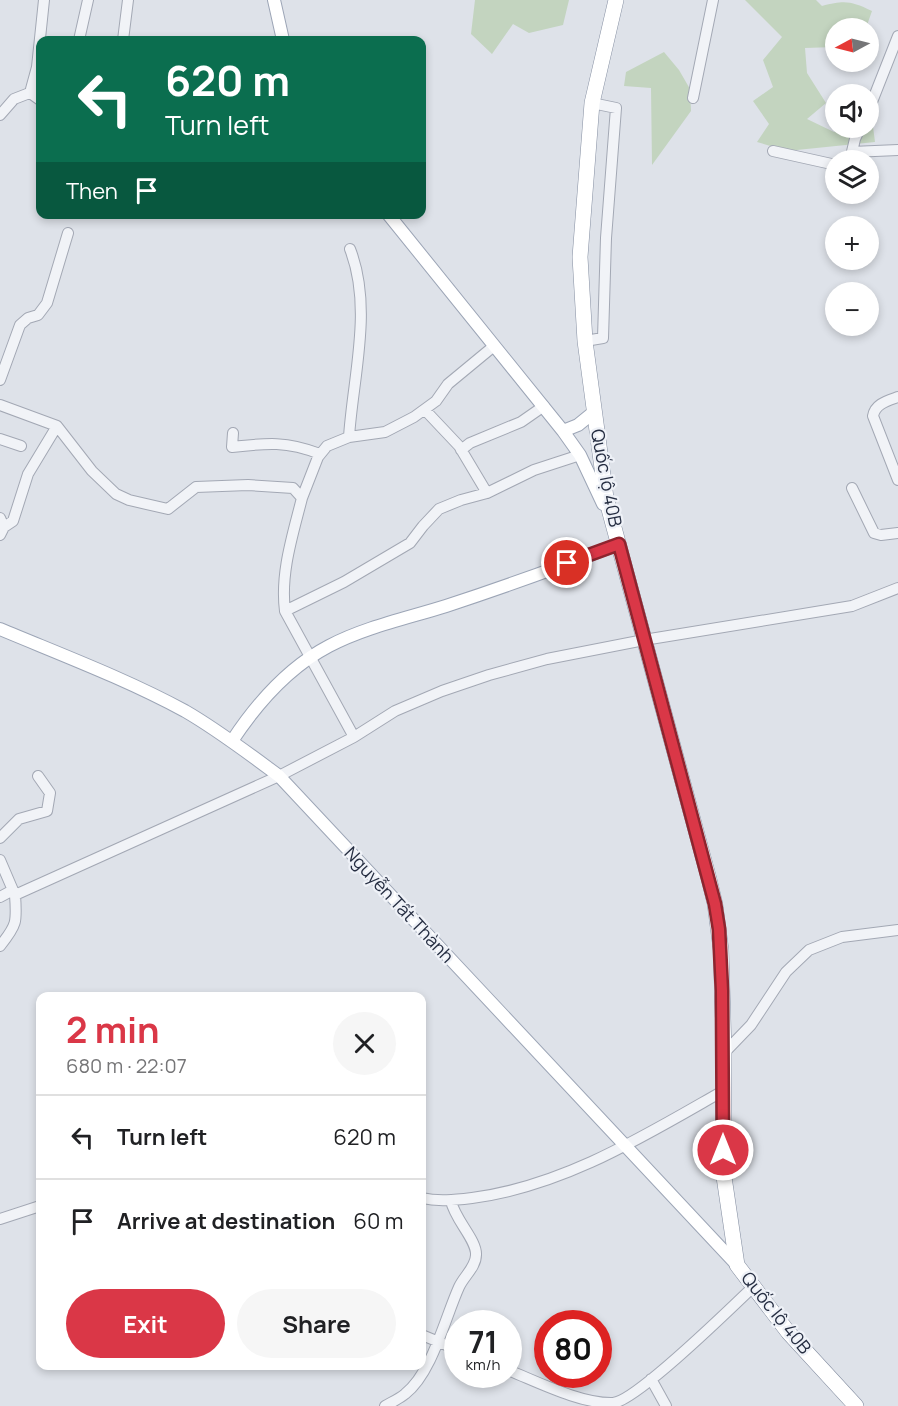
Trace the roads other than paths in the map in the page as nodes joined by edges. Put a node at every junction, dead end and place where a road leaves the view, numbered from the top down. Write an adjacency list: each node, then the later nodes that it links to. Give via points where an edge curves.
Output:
1 (44, 0): 7 (street)
2 (88, 0): 8 (street)
3 (128, 0): 9 (street)
4 (274, 0): 10 (main road)
5 (616, 0): 17 (highway, Quốc lộ 40B)
6 (713, 0): 16 (street)
7 (41, 36)
8 (80, 36)
9 (124, 36)
10 (282, 36)
11 (898, 36): 13 (street)
12 (36, 78): 14 (street)
13 (879, 84)
14 (32, 92): 15 (street); 18 (street, via 14,99)
15 (36, 98)
16 (693, 98)
17 (592, 103): 26 (highway, Quốc lộ 40B, via 580,257); 26 (street, via 616,108 603,338)
18 (0, 115)
19 (773, 150): 22 (street)
20 (898, 150): 21 (street)
21 (879, 152)
22 (825, 162)
23 (392, 219): 27 (main road)
24 (68, 233): 28 (street, via 47,303 38,315 20,325)
25 (350, 249): 37 (street, via 360,294)
26 (585, 341): 33 (highway, Quốc lộ 40B)
27 (494, 346): 31 (main road); 32 (street, via 448,384)
28 (0, 380)
29 (898, 397): 43 (street, via 878,406 873,416)
30 (0, 405): 34 (street)
31 (544, 406): 35 (main road); 40 (street, via 513,426 470,442)
32 (425, 410): 37 (street, via 385,432); 40 (street)
33 (594, 412): 35 (main road); 49 (highway, Quốc lộ 40B, via 606,498)
34 (57, 426): 46 (street, via 104,483 129,500 168,509 196,487 216,486 293,488); 47 (street, via 28,474 13,521)
35 (563, 431): 42 (main road)
36 (233, 433): 41 (street, via 232,447 277,443)
37 (350, 437): 41 (street, via 327,446)
38 (0, 439): 39 (street)
39 (21, 446)
40 (461, 450): 45 (street)
41 (320, 454): 46 (street)
42 (580, 455): 45 (street, via 534,470); 49 (main road)
43 (898, 480)
44 (852, 488): 48 (street, via 874,533)
45 (487, 493): 51 (street, via 439,509 410,543)
46 (302, 498): 51 (street, via 287,564)
47 (1, 527)
48 (898, 533)
49 (619, 544): 53 (highway, Quốc lộ 40B); 54 (main road, via 361,633)
50 (898, 588): 53 (street, via 852,606)
51 (285, 611): 54 (street)
52 (0, 629): 56 (main road, Nguyễn Tất Thành, via 156,697)
53 (644, 640): 55 (street, via 489,675 395,711); 65 (highway, Quốc lộ 40B, via 715,904 721,950)
54 (310, 659): 55 (street); 56 (main road, via 277,685)
55 (354, 737): 58 (street)
56 (232, 741): 58 (main road, Nguyễn Tất Thành)
57 (38, 776): 59 (street, via 50,793 47,811 19,819)
58 (279, 776): 61 (street); 67 (main road, Nguyễn Tất Thành)
59 (0, 838)
60 (0, 860): 61 (street)
61 (14, 892): 62 (street); 64 (street, via 17,917 13,930)
62 (0, 897)
63 (898, 930): 65 (street, via 842,937 809,950 786,972 751,1024)
64 (0, 946)
65 (724, 1053): 66 (highway, Quốc lộ 40B)
66 (723, 1091): 67 (street); 72 (highway, Quốc lộ 40B, via 723,1170)
67 (625, 1147): 69 (street, via 521,1188); 72 (main road, Nguyễn Tất Thành)
68 (426, 1198): 69 (street)
69 (451, 1201): 75 (street, via 454,1215 474,1244 476,1256)
70 (36, 1207): 71 (street)
71 (0, 1219)
72 (737, 1265): 73 (highway, Quốc lộ 40B)
73 (753, 1287): 80 (street); 83 (highway, Quốc lộ 40B)
74 (426, 1337): 75 (street)
75 (438, 1342): 76 (street); 77 (street)
76 (444, 1344)
77 (426, 1362)
78 (422, 1370): 81 (street, via 411,1388)
79 (522, 1375): 80 (street, via 606,1403 621,1402)
80 (651, 1379): 82 (street)
81 (385, 1406)
82 (666, 1406)
83 (856, 1406)

